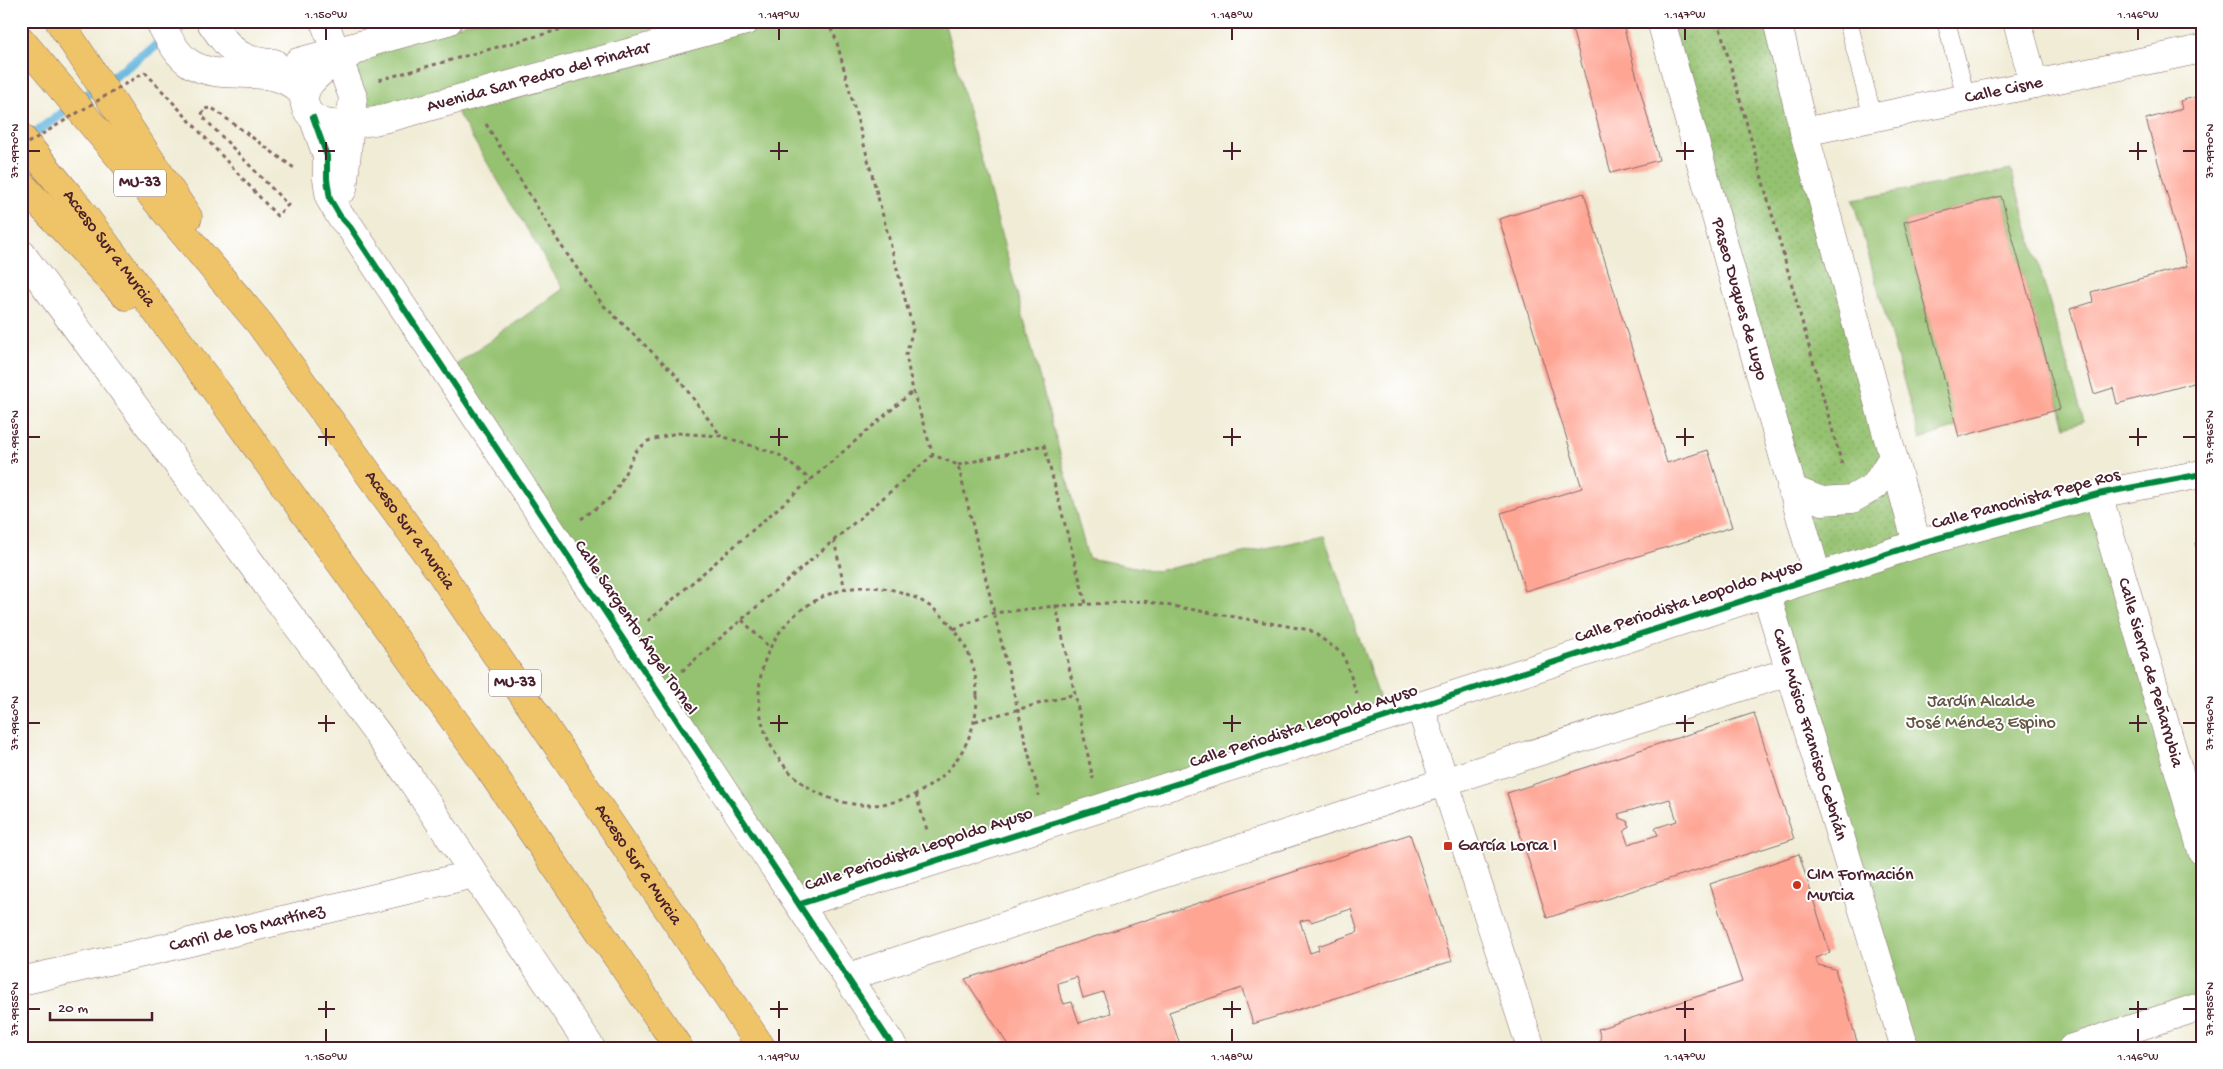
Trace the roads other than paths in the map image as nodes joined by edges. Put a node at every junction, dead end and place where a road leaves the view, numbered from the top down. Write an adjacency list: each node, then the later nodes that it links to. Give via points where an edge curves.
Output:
1 (59, 21): 25 (highway)
2 (159, 21): 15 (street, via 180,55 190,64 215,72 282,77 296,86)
3 (210, 21): 15 (street, via 236,54)
4 (324, 21): 15 (street)
5 (448, 21): 15 (street, via 367,45)
6 (746, 21): 17 (street, Avenida San Pedro del Pinatar)
7 (1661, 21): 29 (street, Paseo Duques de Lugo)
8 (1777, 21): 19 (street)
9 (1848, 21): 18 (lane)
10 (1946, 21): 16 (lane)
11 (2017, 21): 14 (street)
12 (21, 40): 25 (highway, Acceso Sur a Murcia / MU-33)
13 (2202, 49): 14 (street, Calle Cisne)
14 (2034, 84): 16 (street, Calle Cisne)
15 (329, 88): 17 (street, Avenida San Pedro del Pinatar); 21 (street); 23 (street, via 327,179 334,207)
16 (1966, 98): 18 (street, Calle Cisne)
17 (388, 118): 21 (street, via 367,133)
18 (1873, 118): 19 (street, Calle Cisne)
19 (1804, 132): 27 (street)
20 (21, 137): 26 (highway, Acceso Sur a Murcia, via 71,198)
21 (344, 169): 23 (street, via 343,201)
22 (21, 184): 26 (highway)
23 (350, 227): 39 (street, Calle Sargento Ángel Tornel)
24 (21, 253): 38 (street, via 402,767)
25 (260, 324): 45 (highway, Acceso Sur a Murcia / MU-33, via 438,569)
26 (222, 399): 44 (highway, Acceso Sur a Murcia, via 490,770)
27 (1893, 457): 29 (street, via 1875,486 1852,499 1822,501); 31 (street)
28 (2202, 474): 30 (street, Calle Panochista Pepe Ros)
29 (1791, 489): 32 (street, Paseo Duques de Lugo)
30 (2098, 494): 31 (street, Calle Panochista Pepe Ros); 37 (street, Calle Sierra de Peñarrubia)
31 (1917, 544): 32 (street, Calle Panochista Pepe Ros)
32 (1817, 576): 33 (street, Calle Periodista Leopoldo Ayuso)
33 (1766, 593): 34 (street, Calle Músico Francisco Cebrián); 35 (street, Calle Periodista Leopoldo Ayuso)
34 (1788, 672): 36 (street); 48 (street, Calle Músico Francisco Cebrián)
35 (1420, 706): 36 (street); 39 (street, Calle Periodista Leopoldo Ayuso)
36 (1444, 782): 40 (street); 47 (street)
37 (2202, 851)
38 (474, 874): 41 (street, Carril de los Martínez); 43 (street)
39 (800, 904): 40 (street, Calle Sargento Ángel Tornel)
40 (848, 977): 46 (street, Calle Sargento Ángel Tornel)
41 (21, 981)
42 (2202, 1006): 49 (street)
43 (591, 1048)
44 (679, 1048)
45 (762, 1048)
46 (894, 1048)
47 (1531, 1048)
48 (1906, 1048)
49 (2072, 1048)

